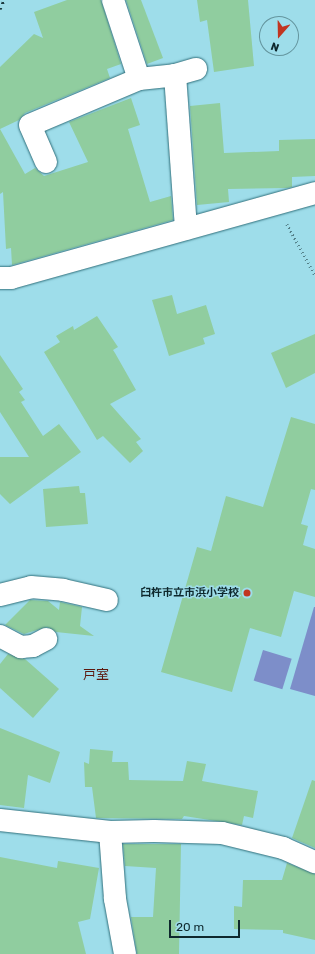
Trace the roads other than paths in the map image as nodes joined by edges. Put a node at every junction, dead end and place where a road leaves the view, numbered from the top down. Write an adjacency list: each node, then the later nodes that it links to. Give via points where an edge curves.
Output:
1 (113, 0): 4 (street)
2 (196, 69): 3 (street)
3 (175, 75): 4 (street); 7 (street)
4 (139, 79): 5 (street, via 30,125)
5 (46, 162)
6 (315, 193): 7 (street)
7 (186, 229): 8 (street)
8 (4, 281)
9 (0, 595): 10 (street, via 31,587 63,590)
10 (107, 600)
11 (0, 636): 12 (street, via 21,647 33,646)
12 (46, 639)
13 (0, 820): 14 (street)
14 (110, 832): 15 (street, via 222,833 282,848); 16 (street, via 115,899)
15 (315, 862)
16 (125, 954)

